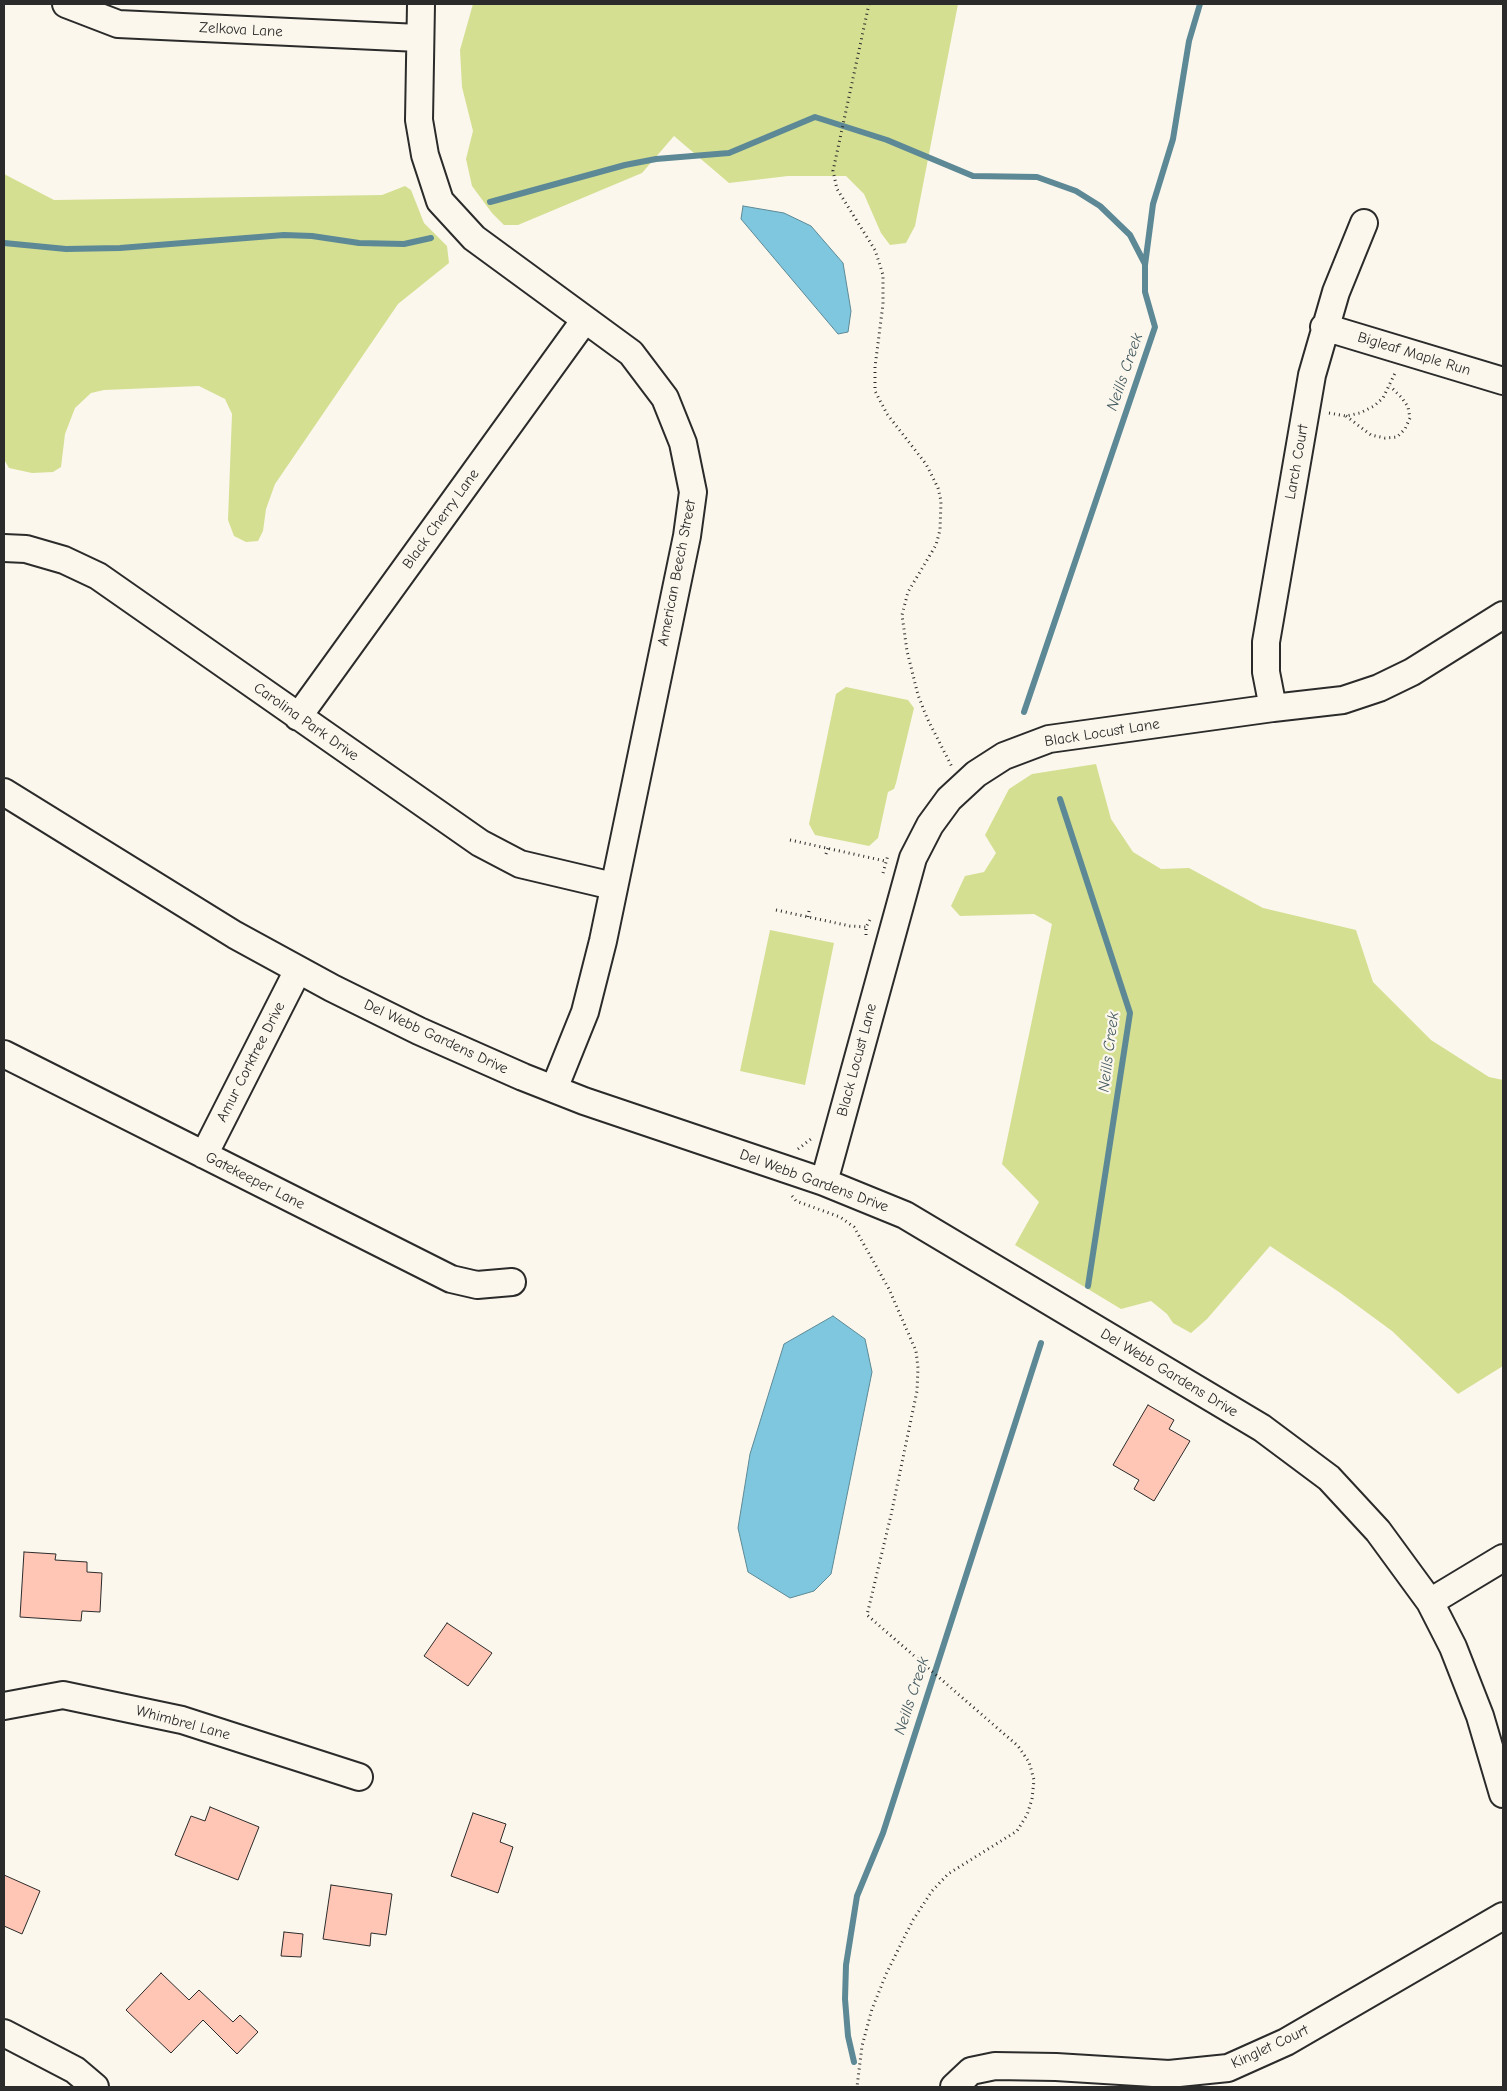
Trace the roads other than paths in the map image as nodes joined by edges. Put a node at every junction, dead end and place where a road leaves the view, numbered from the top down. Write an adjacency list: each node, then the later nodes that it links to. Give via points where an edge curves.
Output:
1 (66, 4): 3 (street, Zelkova Lane, via 118,24)
2 (421, 4): 3 (street, American Beech Street)
3 (419, 38): 5 (street, American Beech Street, via 419,120 425,155 440,201 474,238)
4 (1364, 223): 6 (street, Larch Court)
5 (584, 321): 11 (street, Black Cherry Lane); 13 (street, American Beech Street, via 630,354 665,398 683,443 693,492 687,536)
6 (1324, 328): 7 (street, Bigleaf Maple Run); 10 (street, Larch Court, via 1312,375 1266,642 1266,672)
7 (1503, 381)
8 (4, 548): 11 (street, Carolina Park Drive, via 26,549 64,560 98,576)
9 (1503, 615): 10 (street, Black Locust Lane, via 1412,672 1379,688 1343,700)
10 (1272, 708): 18 (street, Black Locust Lane, via 1049,740 1004,756 976,774 949,799 930,825 913,858)
11 (298, 717): 13 (street, Carolina Park Drive, via 480,844 520,864)
12 (4, 792): 14 (street, Del Webb Gardens Drive, via 192,909)
13 (613, 886): 16 (street, American Beech Street, via 585,1012)
14 (298, 970): 16 (street, Del Webb Gardens Drive, via 419,1031); 17 (street, Amur Corktree Drive)
15 (4, 1054): 17 (street, Gatekeeper Lane)
16 (554, 1089): 18 (street, Del Webb Gardens Drive)
17 (204, 1155): 19 (street, Gatekeeper Lane, via 452,1279 477,1285)
18 (824, 1182): 21 (street, Del Webb Gardens Drive, via 905,1215 1262,1428 1329,1478 1378,1531)
19 (512, 1282)
20 (1503, 1558): 21 (street)
21 (1430, 1602): 24 (street, Del Webb Gardens Drive, via 1453,1647 1480,1716)
22 (4, 1706): 23 (street, Whimbrel Lane, via 63,1695 182,1720)
23 (359, 1777)
24 (1503, 1794)
25 (1503, 1916): 28 (street, Kinglet Court, via 1286,2042 1228,2068 1169,2074 995,2066 971,2071)
26 (4, 2033): 27 (street, via 75,2070)
27 (95, 2087)
28 (954, 2087)

